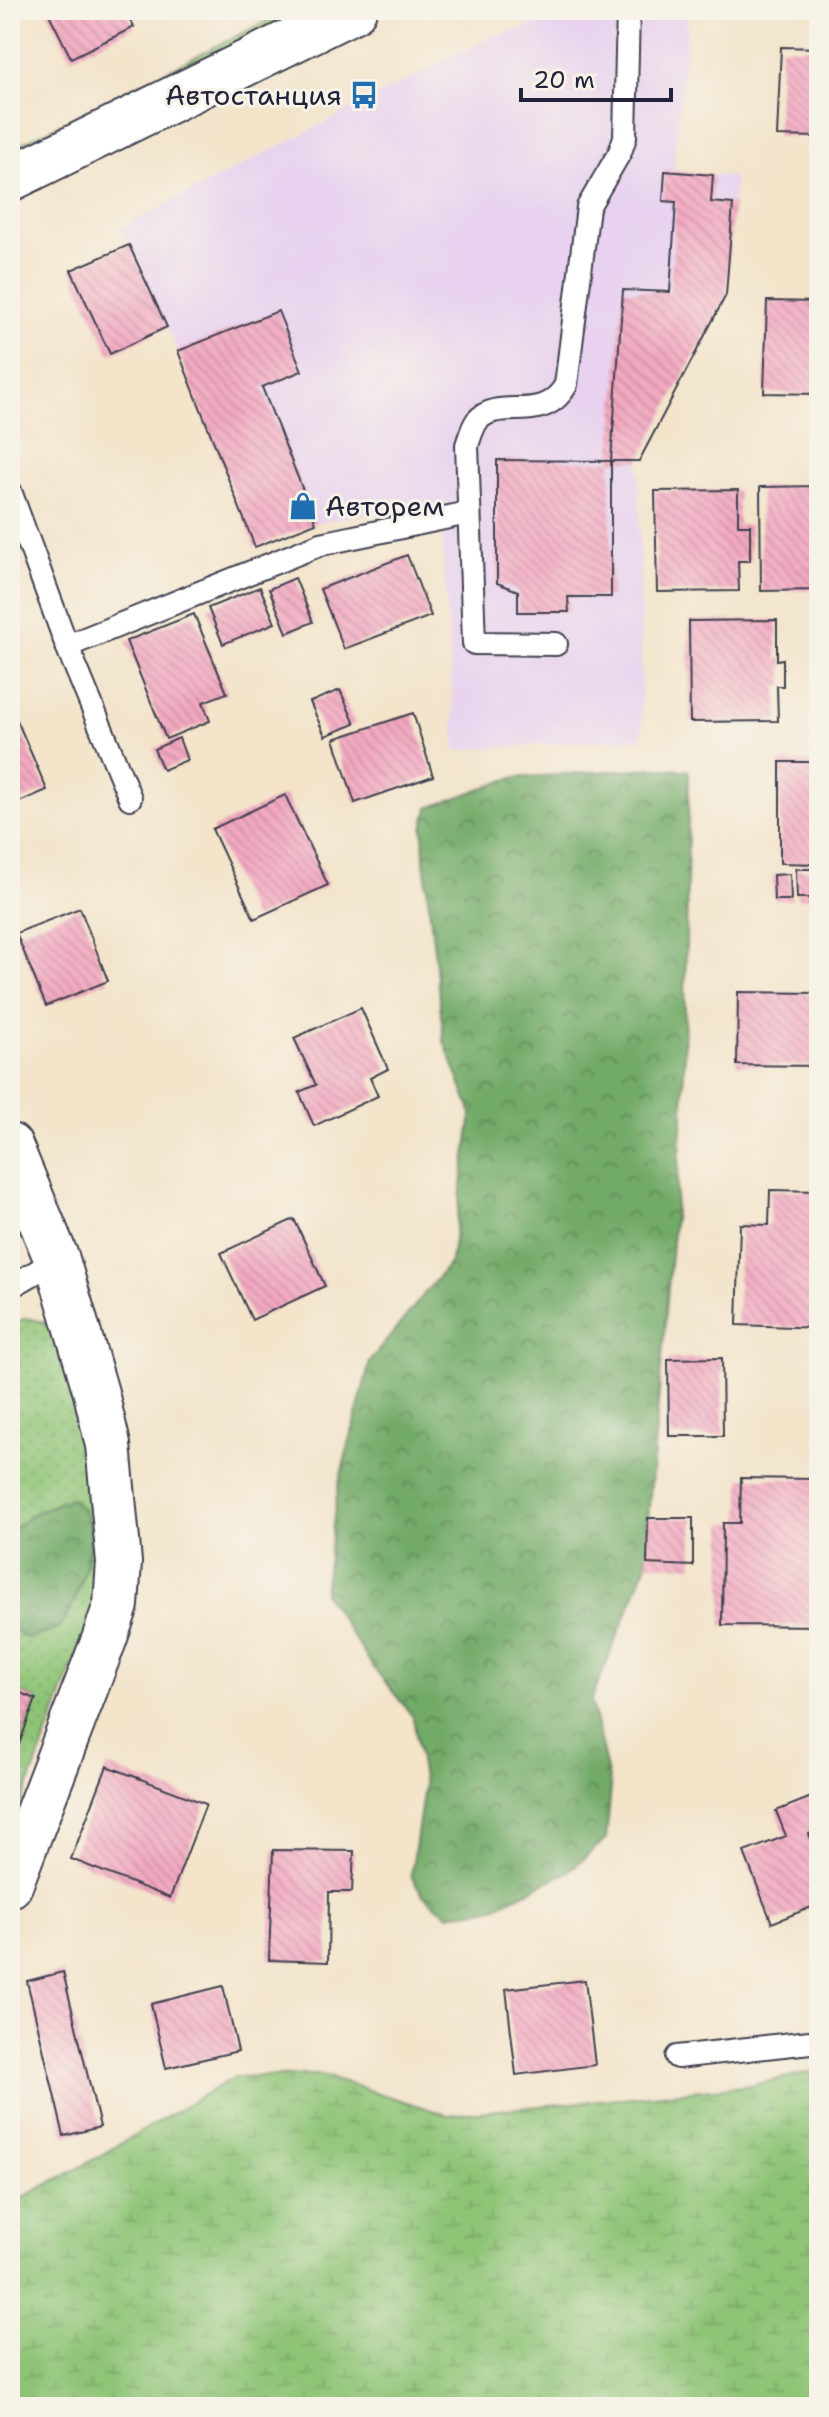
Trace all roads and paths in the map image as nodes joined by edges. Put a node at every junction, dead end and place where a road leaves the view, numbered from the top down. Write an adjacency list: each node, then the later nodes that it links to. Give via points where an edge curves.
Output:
1 (354, 10): 3 (street)
2 (628, 10): 5 (lane, via 625,137 588,207 566,385 548,406 487,413 476,422 467,445)
3 (10, 179)
4 (10, 491): 7 (lane)
5 (468, 513): 6 (lane, via 474,643); 7 (lane, via 321,544)
6 (556, 644)
7 (67, 646): 8 (lane)
8 (130, 798)
9 (10, 1146): 10 (street)
10 (57, 1260): 11 (lane); 12 (street, via 108,1445 119,1562 116,1605)
11 (10, 1287)
12 (10, 1885)
13 (819, 2041): 14 (lane)
14 (677, 2057)

